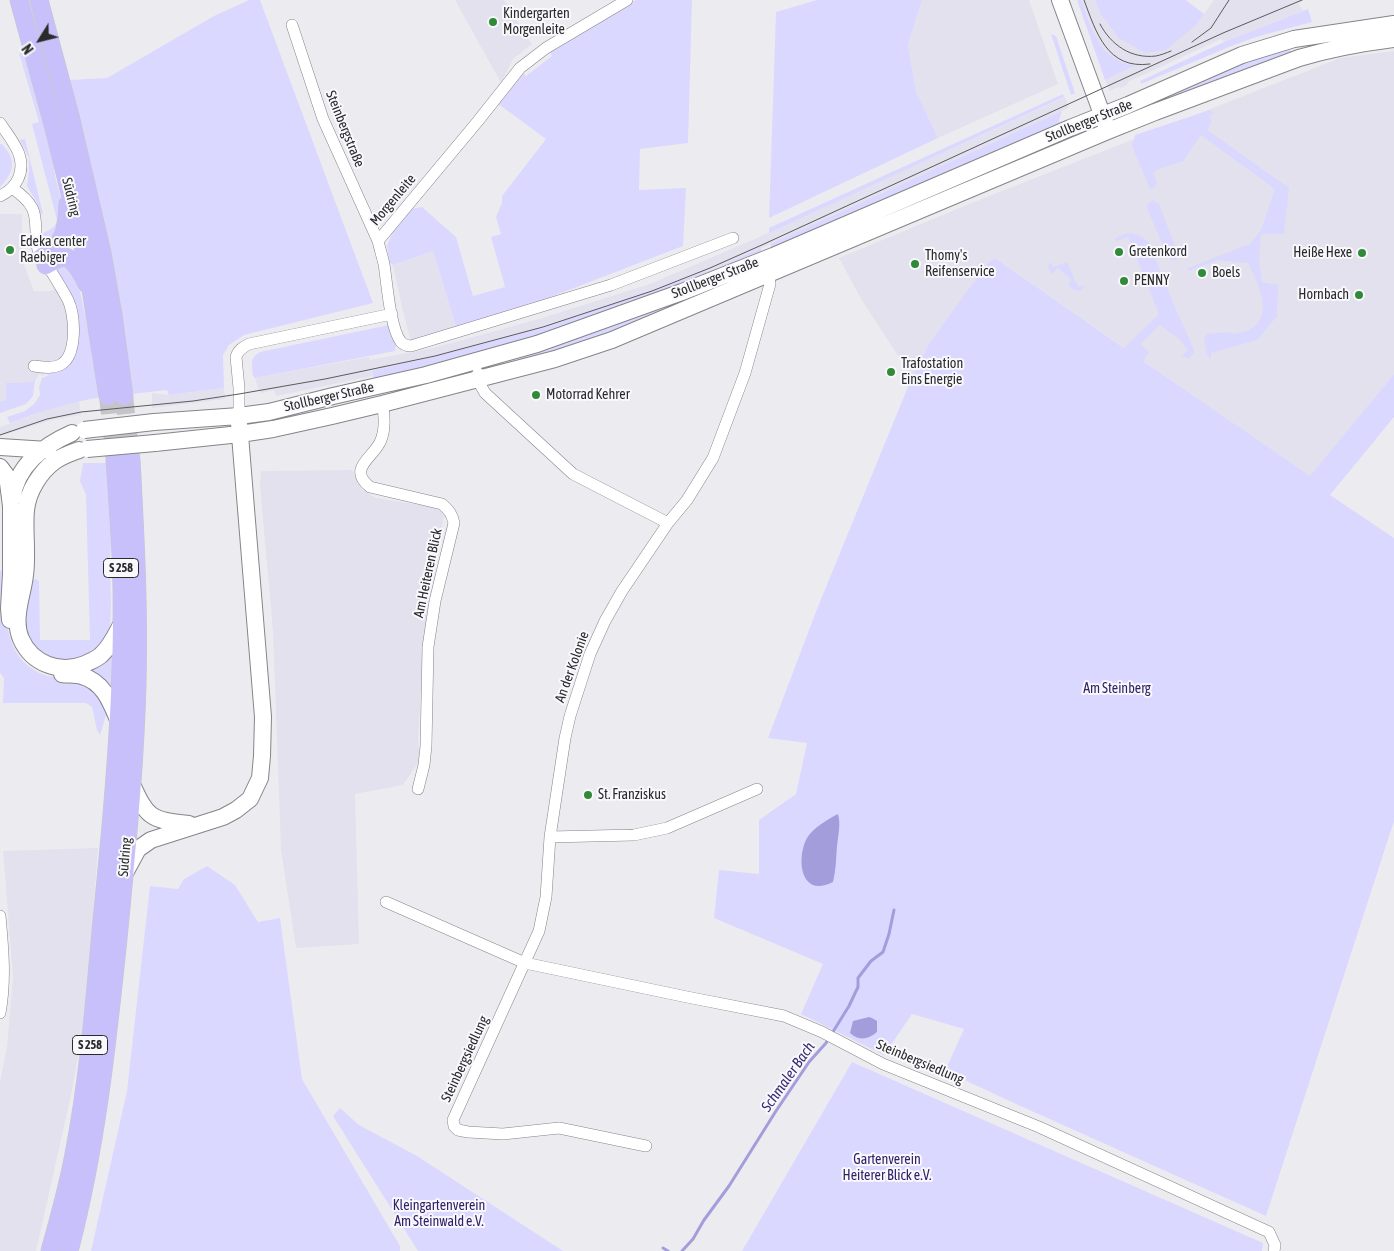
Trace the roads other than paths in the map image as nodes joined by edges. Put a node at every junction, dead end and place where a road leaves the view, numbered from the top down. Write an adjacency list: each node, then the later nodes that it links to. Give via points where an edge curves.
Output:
1 (19, 0): 11 (main road, Südring)
2 (39, 0): 18 (main road, Südring, via 102,253 113,315 116,396)
3 (627, 0): 15 (street, Morgenleite, via 546,48 520,68)
4 (1060, 0): 8 (main road)
5 (1394, 24): 8 (main road, Stollberger Straße / S 258, via 1268,46)
6 (292, 25): 15 (street, Steinbergstraße, via 323,119)
7 (1394, 39): 10 (main road, Stollberger Straße, via 1299,58)
8 (1102, 116): 10 (main road); 20 (main road, Stollberger Straße / S 258, via 773,256 537,344)
9 (0, 123): 12 (street, via 19,153 19,178)
10 (1108, 132): 17 (main road, Stollberger Straße)
11 (68, 184): 16 (main road, via 68,216 63,238); 18 (main road, Südring)
12 (12, 188): 13 (street); 16 (street, via 24,196 33,210 36,242)
13 (0, 196)
14 (733, 238): 19 (street, via 611,285 412,346 401,342)
15 (378, 241): 19 (street, Morgenleite)
16 (44, 261): 18 (main road, via 69,258 82,274); 21 (street, via 72,312 72,349 62,364)
17 (769, 275): 22 (main road, Stollberger Straße, via 612,340 555,359); 32 (street, An der Kolonie, via 770,284 745,373 713,458 687,500)
18 (93, 300)
19 (392, 314): 24 (street, via 245,346 236,357)
20 (476, 361): 22 (street); 24 (main road, Stollberger Straße / S 258, via 269,412)
21 (34, 366)
22 (479, 378): 23 (main road, Stollberger Straße); 32 (street, via 485,393 573,474)
23 (382, 404): 25 (main road, Stollberger Straße); 36 (street, Am Heiteren Blick, via 382,439 361,468 365,482 442,504 454,522 435,600 428,647 426,746)
24 (239, 416): 25 (main road); 26 (main road, Stollberger Straße / S 258, bridge, via 78,432)
25 (240, 434): 28 (main road, Stollberger Straße, bridge); 38 (main road, S 258, via 263,717 260,778 250,799 236,810)
26 (37, 446): 27 (main road, Stollberger Straße); 28 (main road, Stollberger Straße); 30 (main road, via 44,463); 31 (main road, S 258, via 16,481)
27 (6, 447)
28 (83, 450): 30 (main road, via 55,461)
29 (0, 468): 31 (main road, S 258, via 6,475)
30 (39, 478): 33 (main road, via 26,508 25,574 18,616 20,638 33,656 42,662 66,668 101,655)
31 (11, 506): 34 (main road, S 258, via 9,608 14,641 29,661 40,668 89,678 103,688)
32 (668, 523): 39 (street, An der Kolonie, via 622,591 590,654 565,738)
33 (122, 622): 34 (main road, Südring / S 258); 35 (main road, Südring / S 258, via 120,524 123,460 136,550 138,604)
34 (119, 722): 46 (main road, Südring / S 258, via 86,1084 74,1154)
35 (131, 782): 38 (main road, S 258, via 151,816 166,822); 40 (main road, Südring / S 258)
36 (418, 789)
37 (757, 789): 39 (street, via 666,828 634,835)
38 (203, 824): 40 (main road, S 258, via 144,844 133,856)
39 (550, 837): 43 (street, Steinbergsiedlung, via 546,897 539,931)
40 (124, 875): 47 (main road, Südring / S 258, via 102,1085)
41 (386, 902): 43 (street, Steinbergsiedlung)
42 (0, 916): 44 (street, via 3,951)
43 (525, 963): 45 (street, Steinbergsiedlung, via 453,1120 454,1126 468,1132 503,1134 559,1128); 48 (street, Steinbergsiedlung, via 784,1016 883,1064 1039,1127 1269,1232)
44 (0, 1013)
45 (646, 1146)
46 (50, 1251)
47 (69, 1251)
48 (1274, 1251)

